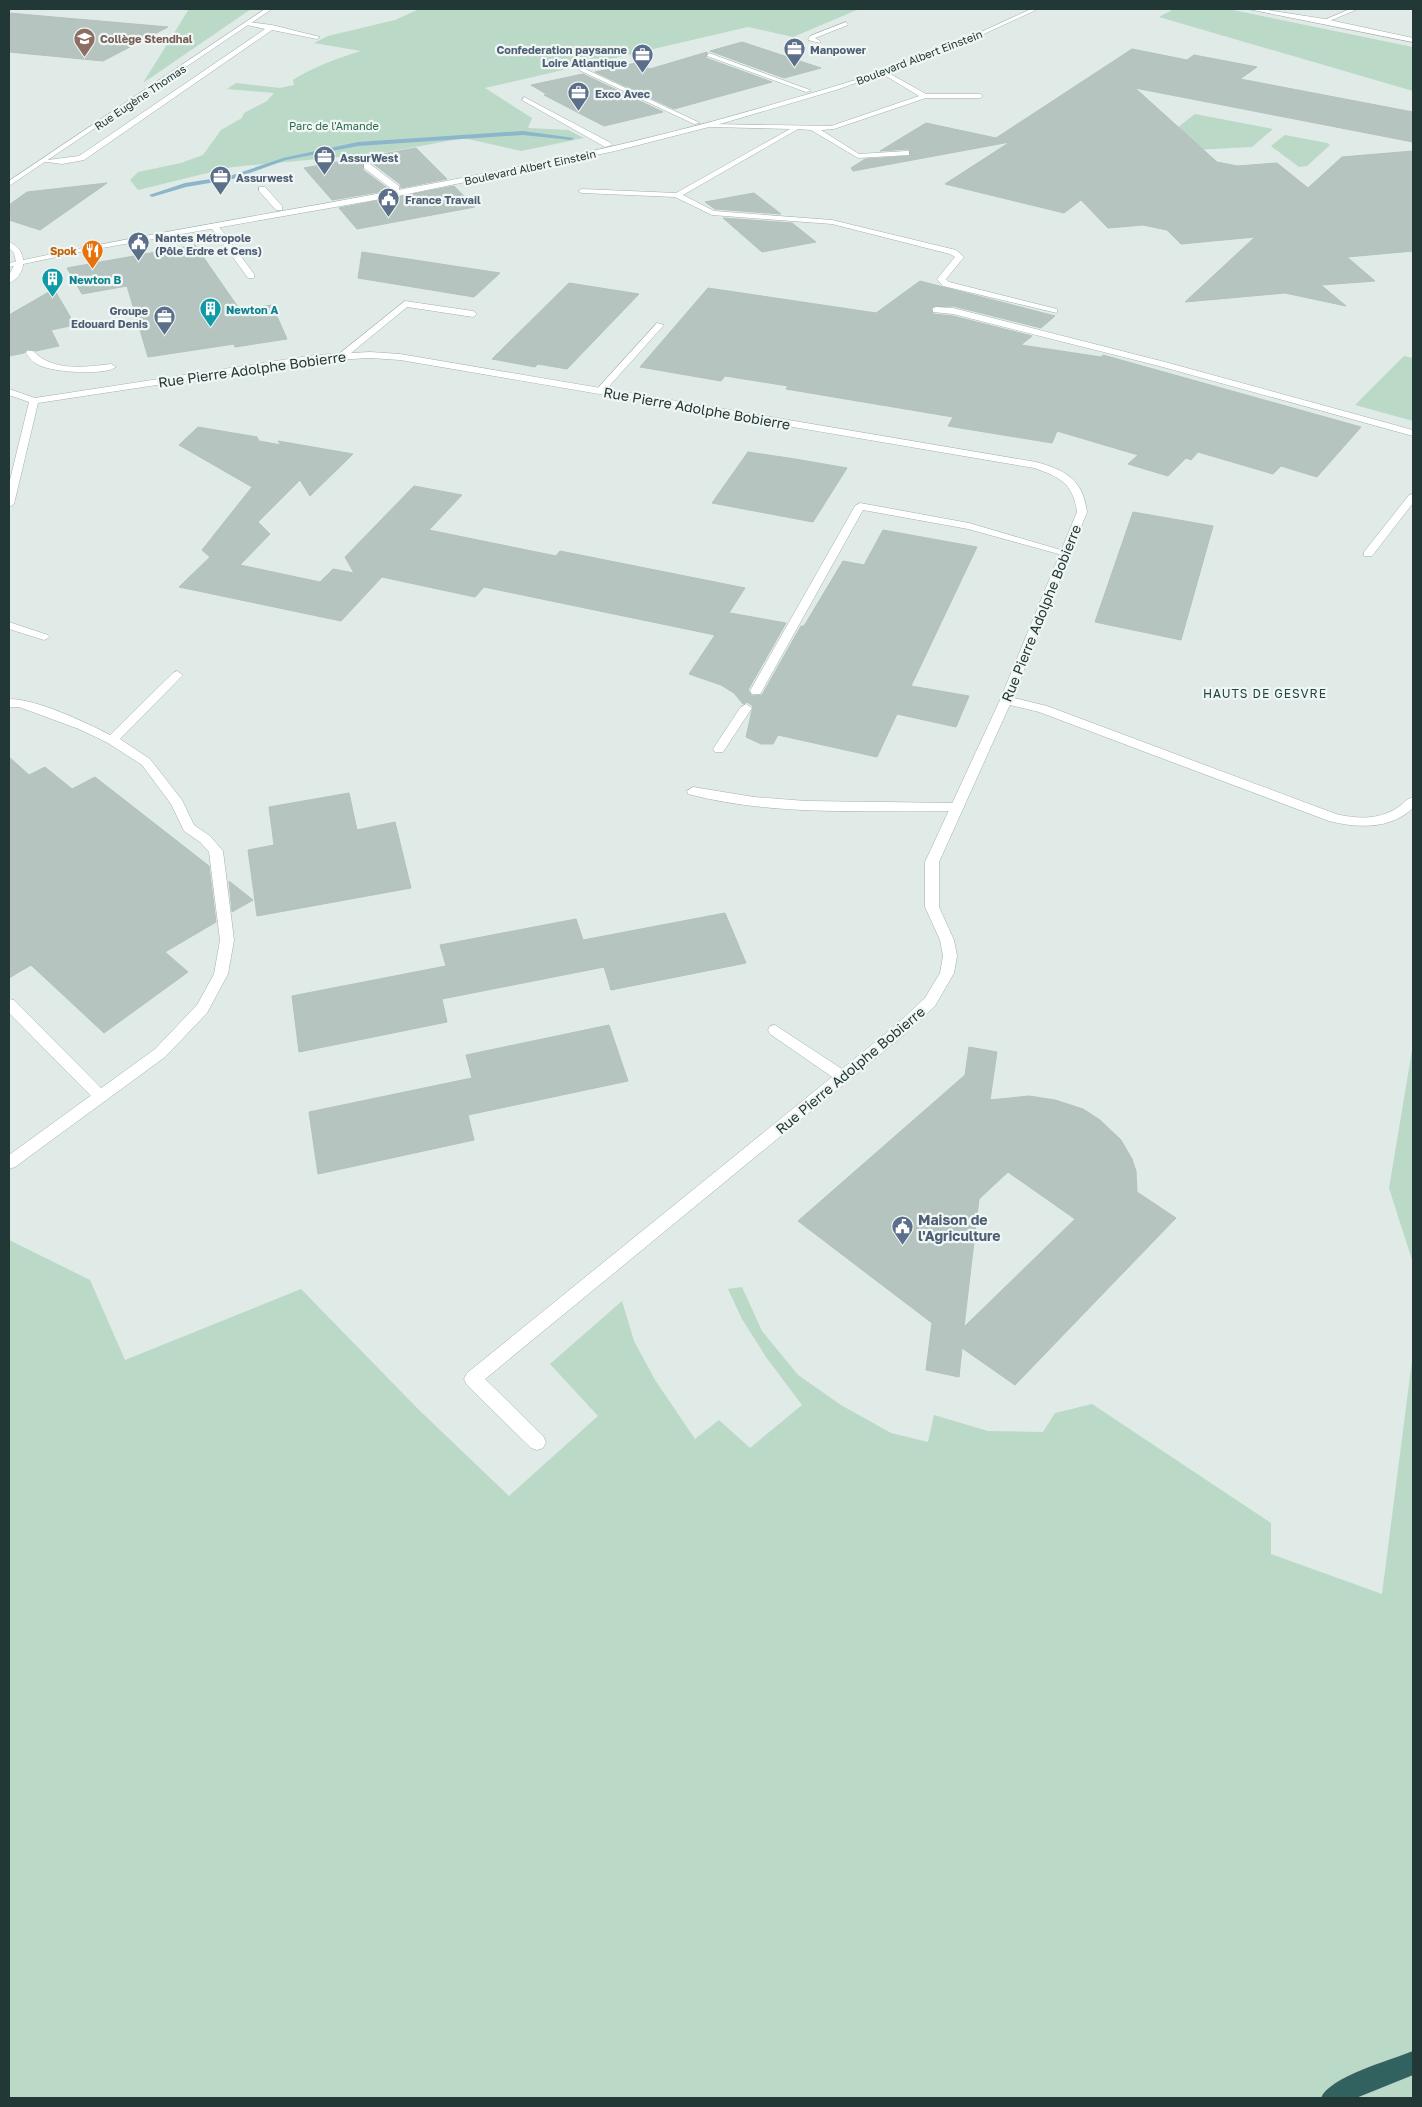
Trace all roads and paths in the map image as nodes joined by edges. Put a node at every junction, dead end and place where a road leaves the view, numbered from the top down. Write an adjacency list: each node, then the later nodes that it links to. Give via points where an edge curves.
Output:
1 (269, 9): 8 (street, Rue Eugène Thomas)
2 (1021, 9): 17 (street, Boulevard Albert Einstein, via 930,49)
3 (1035, 9): 16 (street, Boulevard Albert Einstein, via 945,50)
4 (1251, 9): 7 (street)
5 (1278, 9): 7 (street)
6 (1355, 9): 7 (street)
7 (1325, 21): 12 (street)
8 (249, 24): 10 (street); 27 (street, Rue Eugène Thomas)
9 (846, 24): 13 (street, via 810,40)
10 (272, 27): 11 (street); 27 (street, via 81,158)
11 (317, 37)
12 (1413, 40)
13 (818, 42)
14 (709, 55): 17 (street)
15 (581, 69): 21 (street)
16 (883, 72): 18 (street); 22 (street, Boulevard Albert Einstein)
17 (808, 91): 21 (street, Boulevard Albert Einstein)
18 (925, 96): 19 (street); 24 (street, via 832,128)
19 (980, 96)
20 (524, 99): 25 (street)
21 (696, 123): 25 (street, Boulevard Albert Einstein)
22 (711, 125): 23 (street); 35 (street, Boulevard Albert Einstein, via 522,170)
23 (796, 128): 24 (street); 33 (street)
24 (813, 128): 26 (street, via 858,156)
25 (608, 145): 30 (street, Boulevard Albert Einstein)
26 (906, 153)
27 (44, 161): 29 (street, Rue Eugène Thomas)
28 (367, 166): 30 (street)
29 (9, 184)
30 (396, 188): 34 (street, Boulevard Albert Einstein)
31 (262, 189): 34 (street)
32 (582, 191): 33 (street)
33 (677, 195): 45 (street, via 712,213 832,222 953,252 960,257 942,280 946,284)
34 (279, 208): 37 (street, Boulevard Albert Einstein)
35 (214, 226): 40 (street, Boulevard Albert Einstein); 42 (street)
36 (9, 244): 38 (street)
37 (37, 250)
38 (24, 252): 39 (street); 40 (street)
39 (9, 254)
40 (21, 262): 41 (street, Boulevard Albert Einstein); 43 (street)
41 (9, 265)
42 (251, 276)
43 (9, 280)
44 (936, 310): 54 (street, via 954,311 1162,364)
45 (1054, 311)
46 (473, 314): 49 (street, via 405,304)
47 (660, 324): 51 (street)
48 (30, 353): 50 (street, via 40,362 60,368)
49 (342, 356): 51 (street, Rue Pierre Adolphe Bobierre, via 400,358); 53 (street, Rue Pierre Adolphe Bobierre)
50 (111, 367)
51 (600, 391): 57 (street, Rue Pierre Adolphe Bobierre, via 1056,472 1072,483 1080,497 1082,512)
52 (9, 392): 53 (street, Rue Pierre Adolphe Bobierre)
53 (34, 401): 56 (street)
54 (1413, 434)
55 (1413, 497): 58 (street)
56 (9, 504)
57 (1066, 553): 62 (street, via 969,526 860,506); 63 (street, Rue Pierre Adolphe Bobierre)
58 (1368, 554)
59 (9, 625): 60 (street)
60 (44, 637)
61 (177, 674): 66 (street)
62 (756, 691)
63 (1006, 700): 69 (street, via 1043,709 1331,817 1368,822 1387,819 1405,810); 70 (street, Rue Pierre Adolphe Bobierre)
64 (9, 703): 66 (street, via 20,703 53,714)
65 (746, 708): 67 (street)
66 (112, 740): 74 (street, via 146,762 177,803 189,828 216,851 227,940 221,974 202,1008 160,1053)
67 (719, 749)
68 (693, 791): 70 (street, via 789,804)
69 (1413, 801)
70 (959, 807): 73 (street, Rue Pierre Adolphe Bobierre, via 932,862 932,907 947,940 950,956 947,973 930,1002)
71 (9, 1004): 74 (street)
72 (775, 1030): 73 (street)
73 (843, 1077): 76 (street, Rue Pierre Adolphe Bobierre, via 473,1379)
74 (102, 1097): 75 (street)
75 (9, 1163)
76 (537, 1442)
77 (1413, 2063): 78 (highway, via 1354,2086)
78 (1333, 2098)

